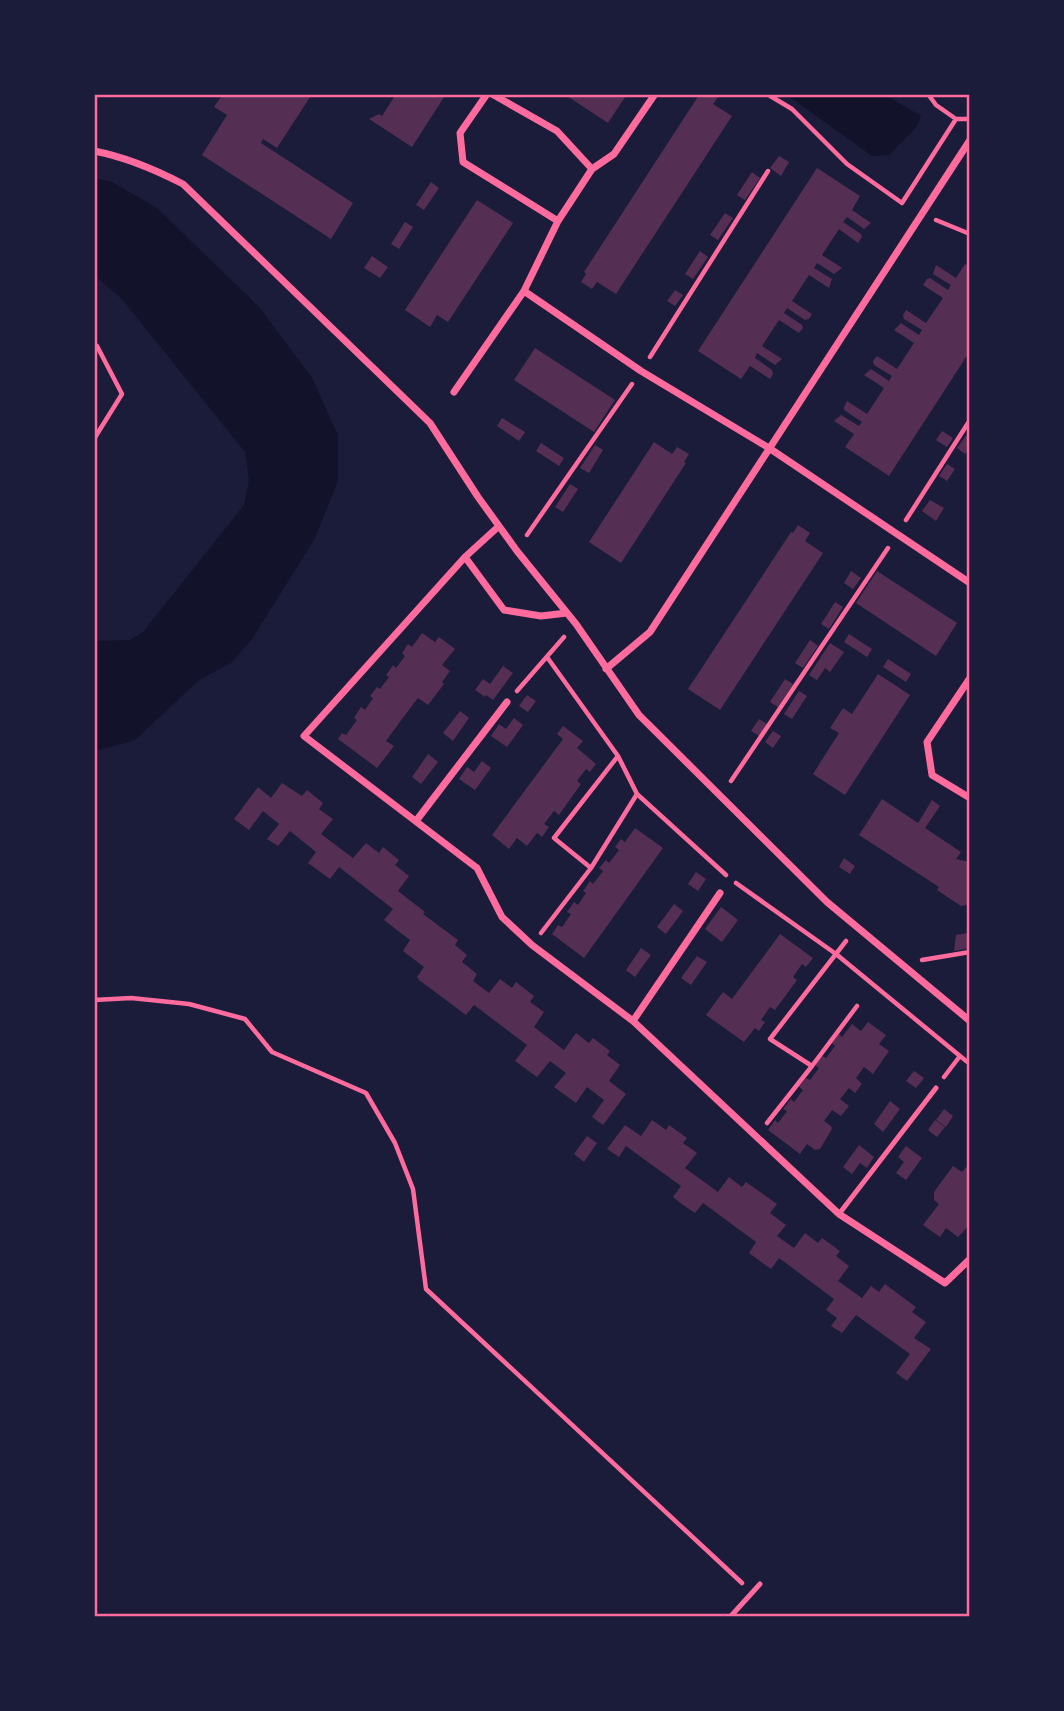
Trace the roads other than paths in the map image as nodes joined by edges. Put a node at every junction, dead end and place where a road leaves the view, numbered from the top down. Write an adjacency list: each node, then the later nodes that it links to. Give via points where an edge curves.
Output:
1 (487, 94): 7 (street, via 460,134 463,162)
2 (492, 94): 6 (street, via 557,131)
3 (655, 94): 6 (street, via 614,154)
4 (970, 140): 10 (street)
5 (94, 150): 11 (street, via 130,159 183,184 430,423)
6 (592, 169): 7 (street)
7 (558, 221): 8 (street)
8 (524, 291): 9 (street); 10 (street, via 641,371)
9 (454, 392)
10 (769, 448): 13 (street); 15 (street, via 650,632)
11 (499, 526): 12 (street); 14 (street)
12 (465, 556): 14 (street, via 505,610 541,616); 19 (street, via 304,736)
13 (970, 583)
14 (567, 613): 15 (street)
15 (606, 669): 22 (street, via 639,715 827,902)
16 (970, 678): 18 (street, via 927,743 932,775)
17 (508, 702): 19 (street)
18 (970, 798)
19 (416, 821): 21 (street, via 477,869 502,917 532,945)
20 (720, 893): 21 (street)
21 (633, 1021): 24 (street)
22 (970, 1021)
23 (936, 1088): 24 (lane)
24 (839, 1214): 25 (street, via 945,1283)
25 (970, 1259)
26 (760, 1584): 27 (lane)
27 (730, 1616)

